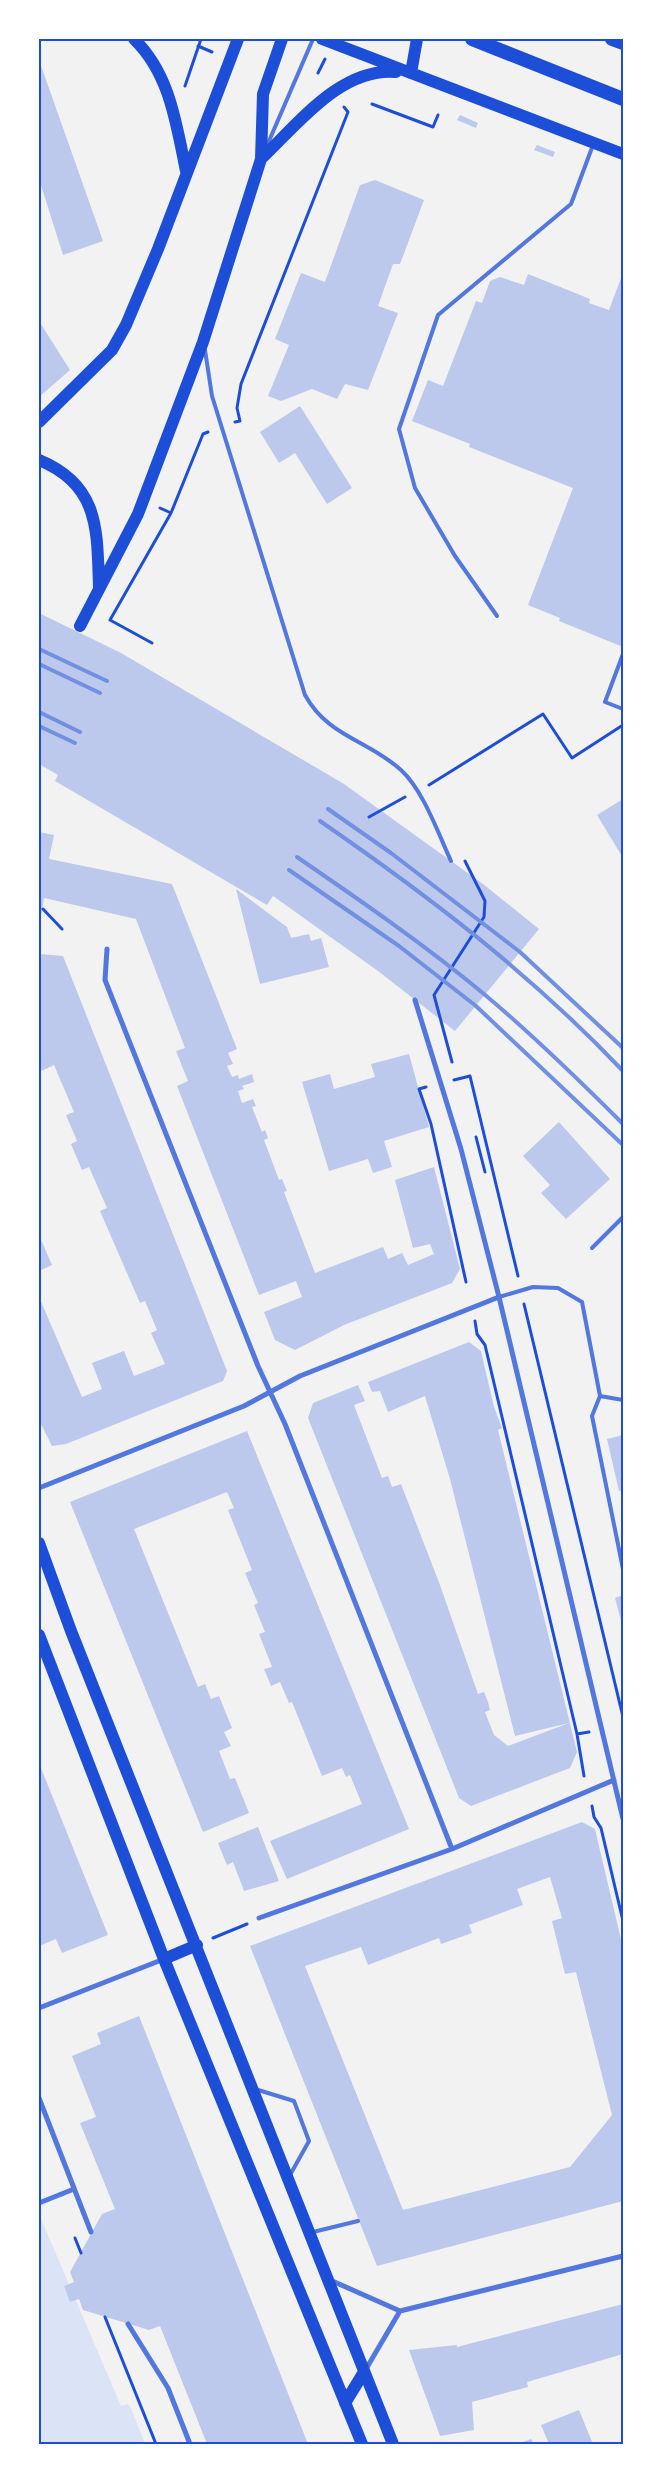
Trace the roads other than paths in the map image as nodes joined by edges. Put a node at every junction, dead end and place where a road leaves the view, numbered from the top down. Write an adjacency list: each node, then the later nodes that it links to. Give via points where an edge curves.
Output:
1 (134, 39): 15 (main road, via 160,73 171,100)
2 (238, 39): 15 (main road)
3 (282, 39): 14 (main road, via 263,94)
4 (313, 39): 14 (lane)
5 (322, 39): 10 (main road)
6 (417, 39): 10 (main road)
7 (472, 39): 11 (highway)
8 (612, 39): 9 (highway)
9 (623, 43)
10 (411, 73): 12 (main road); 14 (main road, via 383,70 351,80 332,91)
11 (623, 98)
12 (594, 144): 13 (main road); 20 (lane, via 571,204 438,316 399,429 415,488 455,556)
13 (623, 154)
14 (261, 159): 16 (main road)
15 (186, 171): 17 (main road, via 158,249 112,350)
16 (203, 342): 19 (main road, via 144,499); 24 (lane, via 212,396 305,695 324,721 391,762 412,782)
17 (39, 422)
18 (39, 460): 19 (main road, via 75,484 89,502 97,530)
19 (99, 587): 21 (main road)
20 (498, 616)
21 (80, 626)
22 (623, 654): 23 (lane, via 606,702)
23 (623, 709)
24 (451, 861)
25 (107, 950): 30 (street, via 105,980)
26 (415, 1000): 29 (street, via 458,1139)
27 (623, 1217): 28 (lane)
28 (592, 1248)
29 (499, 1297): 30 (street, via 300,1376); 31 (lane, via 533,1287 558,1288 582,1302); 37 (street)
30 (270, 1392): 33 (street, via 244,1406); 39 (street)
31 (600, 1396): 32 (lane); 35 (lane, via 592,1416)
32 (623, 1400)
33 (39, 1488)
34 (39, 1543): 41 (main road)
35 (623, 1569)
36 (39, 1635): 42 (main road)
37 (614, 1780): 38 (street); 39 (street)
38 (623, 1819)
39 (452, 1849): 40 (street)
40 (259, 1918)
41 (197, 1945): 42 (main road); 44 (main road)
42 (164, 1959): 43 (street); 57 (main road)
43 (39, 2008)
44 (252, 2088): 46 (main road); 46 (lane, via 294,2101 309,2141)
45 (39, 2098): 47 (street)
46 (287, 2179): 51 (main road)
47 (74, 2189): 48 (street); 50 (street)
48 (39, 2203)
49 (358, 2221): 51 (lane)
50 (91, 2232)
51 (308, 2233): 53 (main road)
52 (623, 2256): 54 (street)
53 (326, 2278): 54 (street); 56 (main road)
54 (400, 2311): 56 (street)
55 (128, 2324): 58 (street, via 168,2388)
56 (364, 2372): 57 (main road); 60 (main road)
57 (345, 2402): 59 (main road)
58 (190, 2444)
59 (362, 2444)
60 (393, 2444)

